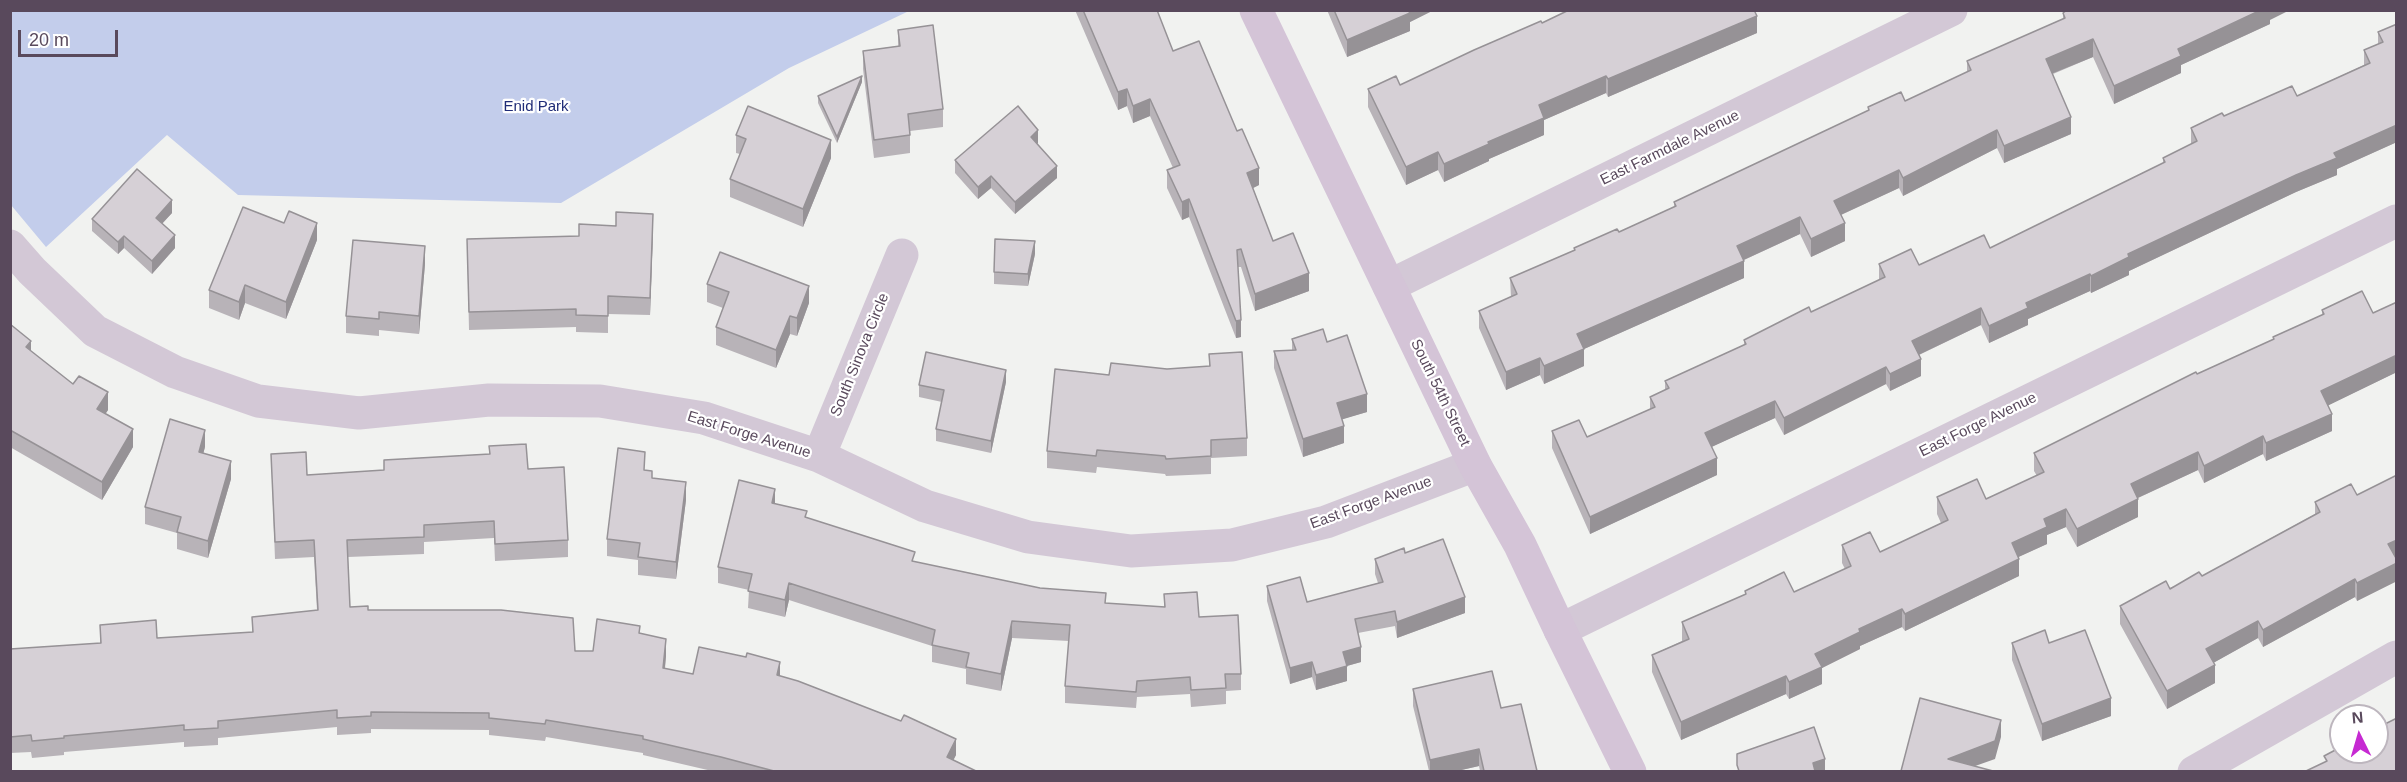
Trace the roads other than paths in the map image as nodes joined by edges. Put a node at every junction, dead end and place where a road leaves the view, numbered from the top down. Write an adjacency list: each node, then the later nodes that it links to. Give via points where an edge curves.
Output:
1 (1256, 10): 6 (street, South 54th Street)
2 (1951, 10): 6 (street, East Farmdale Avenue)
3 (2397, 220): 9 (street, East Forge Avenue)
4 (10, 246): 7 (street, East Forge Avenue, via 95,331 175,372 258,401 359,413 489,400 600,401 704,418)
5 (902, 255): 7 (street, South Sinova Circle)
6 (1389, 286): 8 (street, South 54th Street)
7 (819, 456): 8 (street, East Forge Avenue, via 925,506 1028,537 1131,551 1232,545 1316,525)
8 (1475, 465): 9 (street, South 54th Street, via 1520,545)
9 (1560, 630): 11 (street, South 54th Street)
10 (2397, 657): 12 (street)
11 (1630, 771)
12 (2194, 771)

